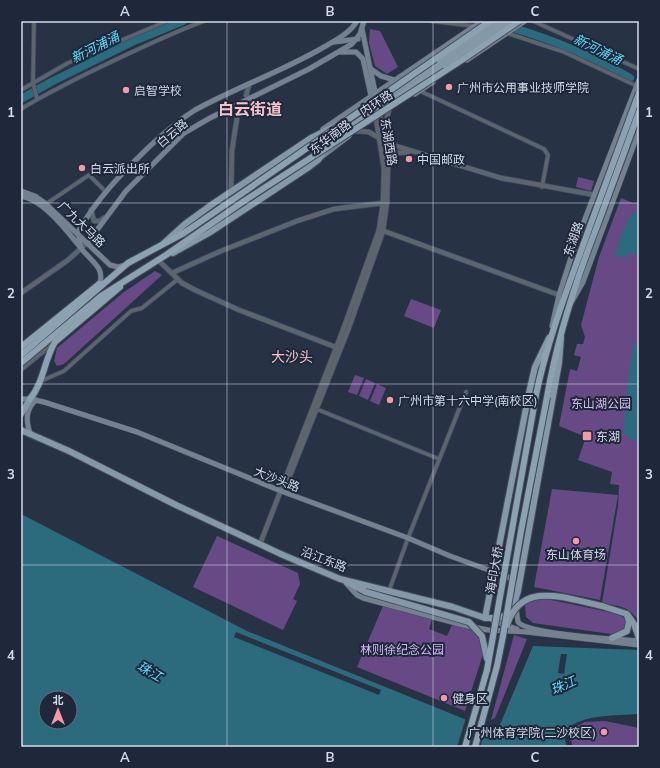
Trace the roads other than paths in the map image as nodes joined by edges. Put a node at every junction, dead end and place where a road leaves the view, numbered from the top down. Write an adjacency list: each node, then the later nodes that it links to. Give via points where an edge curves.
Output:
1 (34, 21): 31 (street)
2 (167, 21): 31 (street, via 74,60)
3 (204, 21): 39 (street)
4 (357, 21): 22 (main road, 白云路, via 349,31)
5 (364, 21): 17 (main road)
6 (431, 21): 16 (street)
7 (482, 21): 16 (main road, 东华南路)
8 (490, 21): 78 (highway, 内环路, bridge, via 184,233)
9 (494, 21): 16 (street, bridge)
10 (500, 21): 26 (main road, bridge)
11 (509, 21): 26 (main road, bridge)
12 (515, 21): 18 (street, bridge)
13 (519, 21): 80 (highway, 内环路, bridge)
14 (525, 21): 19 (main road, 东华南路)
15 (533, 21): 28 (street)
16 (475, 26): 18 (street); 23 (main road); 29 (main road, 东华南路)
17 (362, 29): 20 (main road, 白云路); 21 (main road, 东湖西路)
18 (499, 31): 19 (street); 23 (street)
19 (508, 33): 25 (main road, 东华南路); 34 (street, via 564,52)
20 (357, 39): 21 (main road); 22 (main road); 24 (main road, 白云路)
21 (364, 42): 27 (main road, 东湖西路)
22 (331, 43): 32 (main road, 白云路)
23 (478, 46): 25 (main road)
24 (337, 53): 38 (main road, 东湖西路, via 352,51 362,57); 41 (main road, 白云路)
25 (477, 54): 36 (main road, 东华南路)
26 (442, 63): 33 (main road); 40 (main road)
27 (371, 69): 29 (main road, via 381,76); 38 (main road, 东湖西路)
28 (639, 69)
29 (394, 80): 38 (main road, 东华南路)
30 (639, 80): 34 (main road)
31 (33, 84): 35 (street); 39 (street)
32 (249, 86): 41 (street, via 246,95); 51 (main road, 白云路, via 196,110)
33 (412, 87): 36 (street); 40 (main road)
34 (637, 87): 49 (main road)
35 (21, 90)
36 (420, 91): 46 (main road, 东华南路); 65 (street, via 544,149 548,156)
37 (639, 92): 89 (highway, 东湖路, bridge)
38 (374, 94): 42 (main road, 东湖西路); 55 (main road, 东华南路)
39 (36, 97): 44 (street)
40 (388, 98): 42 (main road); 45 (main road)
41 (251, 99): 43 (main road, 白云路)
42 (375, 102): 45 (main road, 东湖西路); 55 (main road)
43 (239, 105): 57 (main road, 白云路, via 193,127); 68 (street, via 232,150)
44 (21, 109)
45 (377, 109): 48 (main road, 东湖西路); 62 (main road, via 332,141)
46 (389, 110): 48 (main road, 东华南路); 53 (street)
47 (639, 112): 88 (highway, 东湖路, bridge)
48 (378, 117): 52 (main road, 东华南路); 53 (street, 东湖西路); 56 (street, 东湖西路)
49 (624, 117): 50 (main road, via 631,116); 69 (main road)
50 (639, 120)
51 (169, 130): 57 (street, via 177,133); 67 (main road, 白云路)
52 (356, 131): 56 (street, via 370,132); 62 (main road, 东华南路)
53 (383, 131): 58 (street, 东湖西路)
54 (639, 131): 88 (main road, via 582,282)
55 (311, 138): 60 (main road, 东华南路); 62 (main road, via 318,146)
56 (379, 138): 63 (street, 东湖西路)
57 (178, 139): 74 (main road, 白云路, via 126,191)
58 (386, 143): 59 (street); 61 (street, 东湖西路)
59 (412, 152): 61 (street); 65 (street)
60 (285, 156): 64 (main road, via 292,163); 68 (main road, 东华南路)
61 (388, 158): 63 (street); 75 (street, 东湖西路, via 388,196)
62 (318, 160): 64 (main road, 东华南路)
63 (383, 162): 71 (street, 东湖西路)
64 (295, 176): 80 (main road, 东华南路, via 209,233)
65 (542, 187): 69 (street)
66 (21, 191): 72 (main road, 广九大马路, via 35,196)
67 (105, 191): 72 (street, via 89,175); 73 (main road, 白云路)
68 (230, 192): 78 (main road, 东华南路)
69 (595, 195): 87 (main road)
70 (21, 196): 79 (main road, 广九大马路, via 33,200 45,209)
71 (383, 203): 75 (street, 东湖西路); 83 (street, via 334,209 297,221 221,250)
72 (46, 204): 76 (main road, 广九大马路)
73 (91, 210): 74 (street, via 94,221); 76 (main road, 白云路)
74 (104, 218): 77 (main road, 白云路)
75 (381, 230): 87 (street); 93 (street)
76 (78, 232): 77 (main road, 广九大马路); 79 (main road)
77 (88, 242): 79 (street, 白云路); 82 (main road, 广九大马路, via 110,265 118,267)
78 (164, 242): 82 (highway, 内环路)
79 (81, 248): 85 (main road, 广九大马路, via 99,269); 86 (street, 白云路)
80 (166, 255): 81 (highway, 内环路)
81 (158, 260): 83 (street); 91 (highway, 内环路, via 101,296)
82 (128, 263): 85 (highway, 内环路)
83 (172, 273): 84 (street)
84 (178, 279): 93 (street, via 195,290 239,310); 97 (street, via 142,308 131,311 64,371)
85 (100, 286): 92 (highway, via 84,294); 94 (highway)
86 (21, 293)
87 (559, 295): 89 (main road)
88 (570, 306): 90 (highway, 东湖路)
89 (551, 333): 99 (highway, 东湖路); 111 (main road, via 535,367)
90 (561, 334): 100 (highway, 东湖路); 113 (main road, via 559,363)
91 (53, 340): 95 (highway, 内环路); 96 (street); 97 (highway)
92 (21, 347)
93 (338, 348): 103 (street)
94 (21, 355)
95 (21, 363)
96 (21, 370)
97 (41, 381): 102 (highway)
98 (466, 392): 107 (street)
99 (536, 395): 125 (highway, 海印大桥, bridge)
100 (547, 397): 120 (highway, 海印大桥, bridge)
101 (21, 399): 102 (main road, 大沙头路)
102 (33, 399): 104 (main road); 106 (main road, via 27,414); 108 (main road, 大沙头路, via 137,432)
103 (314, 409): 107 (street); 108 (street)
104 (21, 414)
105 (21, 430): 106 (main road, 沿江东路)
106 (30, 434): 110 (main road, 沿江东路)
107 (439, 459): 109 (street)
108 (281, 491): 109 (main road, 大沙头路); 110 (street)
109 (408, 538): 112 (main road, 大沙头路); 115 (street)
110 (260, 544): 114 (main road, 沿江东路)
111 (497, 564): 112 (main road); 113 (main road, via 507,572)
112 (495, 572): 116 (main road, 大沙头路, via 514,581); 118 (main road)
113 (521, 572): 116 (main road)
114 (340, 579): 115 (main road, 沿江东路); 119 (main road, via 363,598 463,625 488,630); 125 (main road, bridge, via 366,592 469,622 479,631 485,642)
115 (389, 590): 118 (main road, 沿江东路)
116 (518, 591): 118 (main road, via 514,604 506,615 500,618); 121 (main road, via 516,609 518,622 522,625 534,630)
117 (627, 614): 120 (main road, bridge, via 602,606 537,595 515,609); 121 (main road, via 627,630); 122 (main road)
118 (485, 618): 119 (main road, 沿江东路)
119 (529, 632): 124 (main road, 沿江东路)
120 (503, 636): 127 (highway, 海印大桥, via 498,666)
121 (612, 638): 123 (main road)
122 (639, 638)
123 (639, 641)
124 (639, 645)
125 (487, 670): 126 (highway, 海印大桥)
126 (465, 747)
127 (475, 747)

